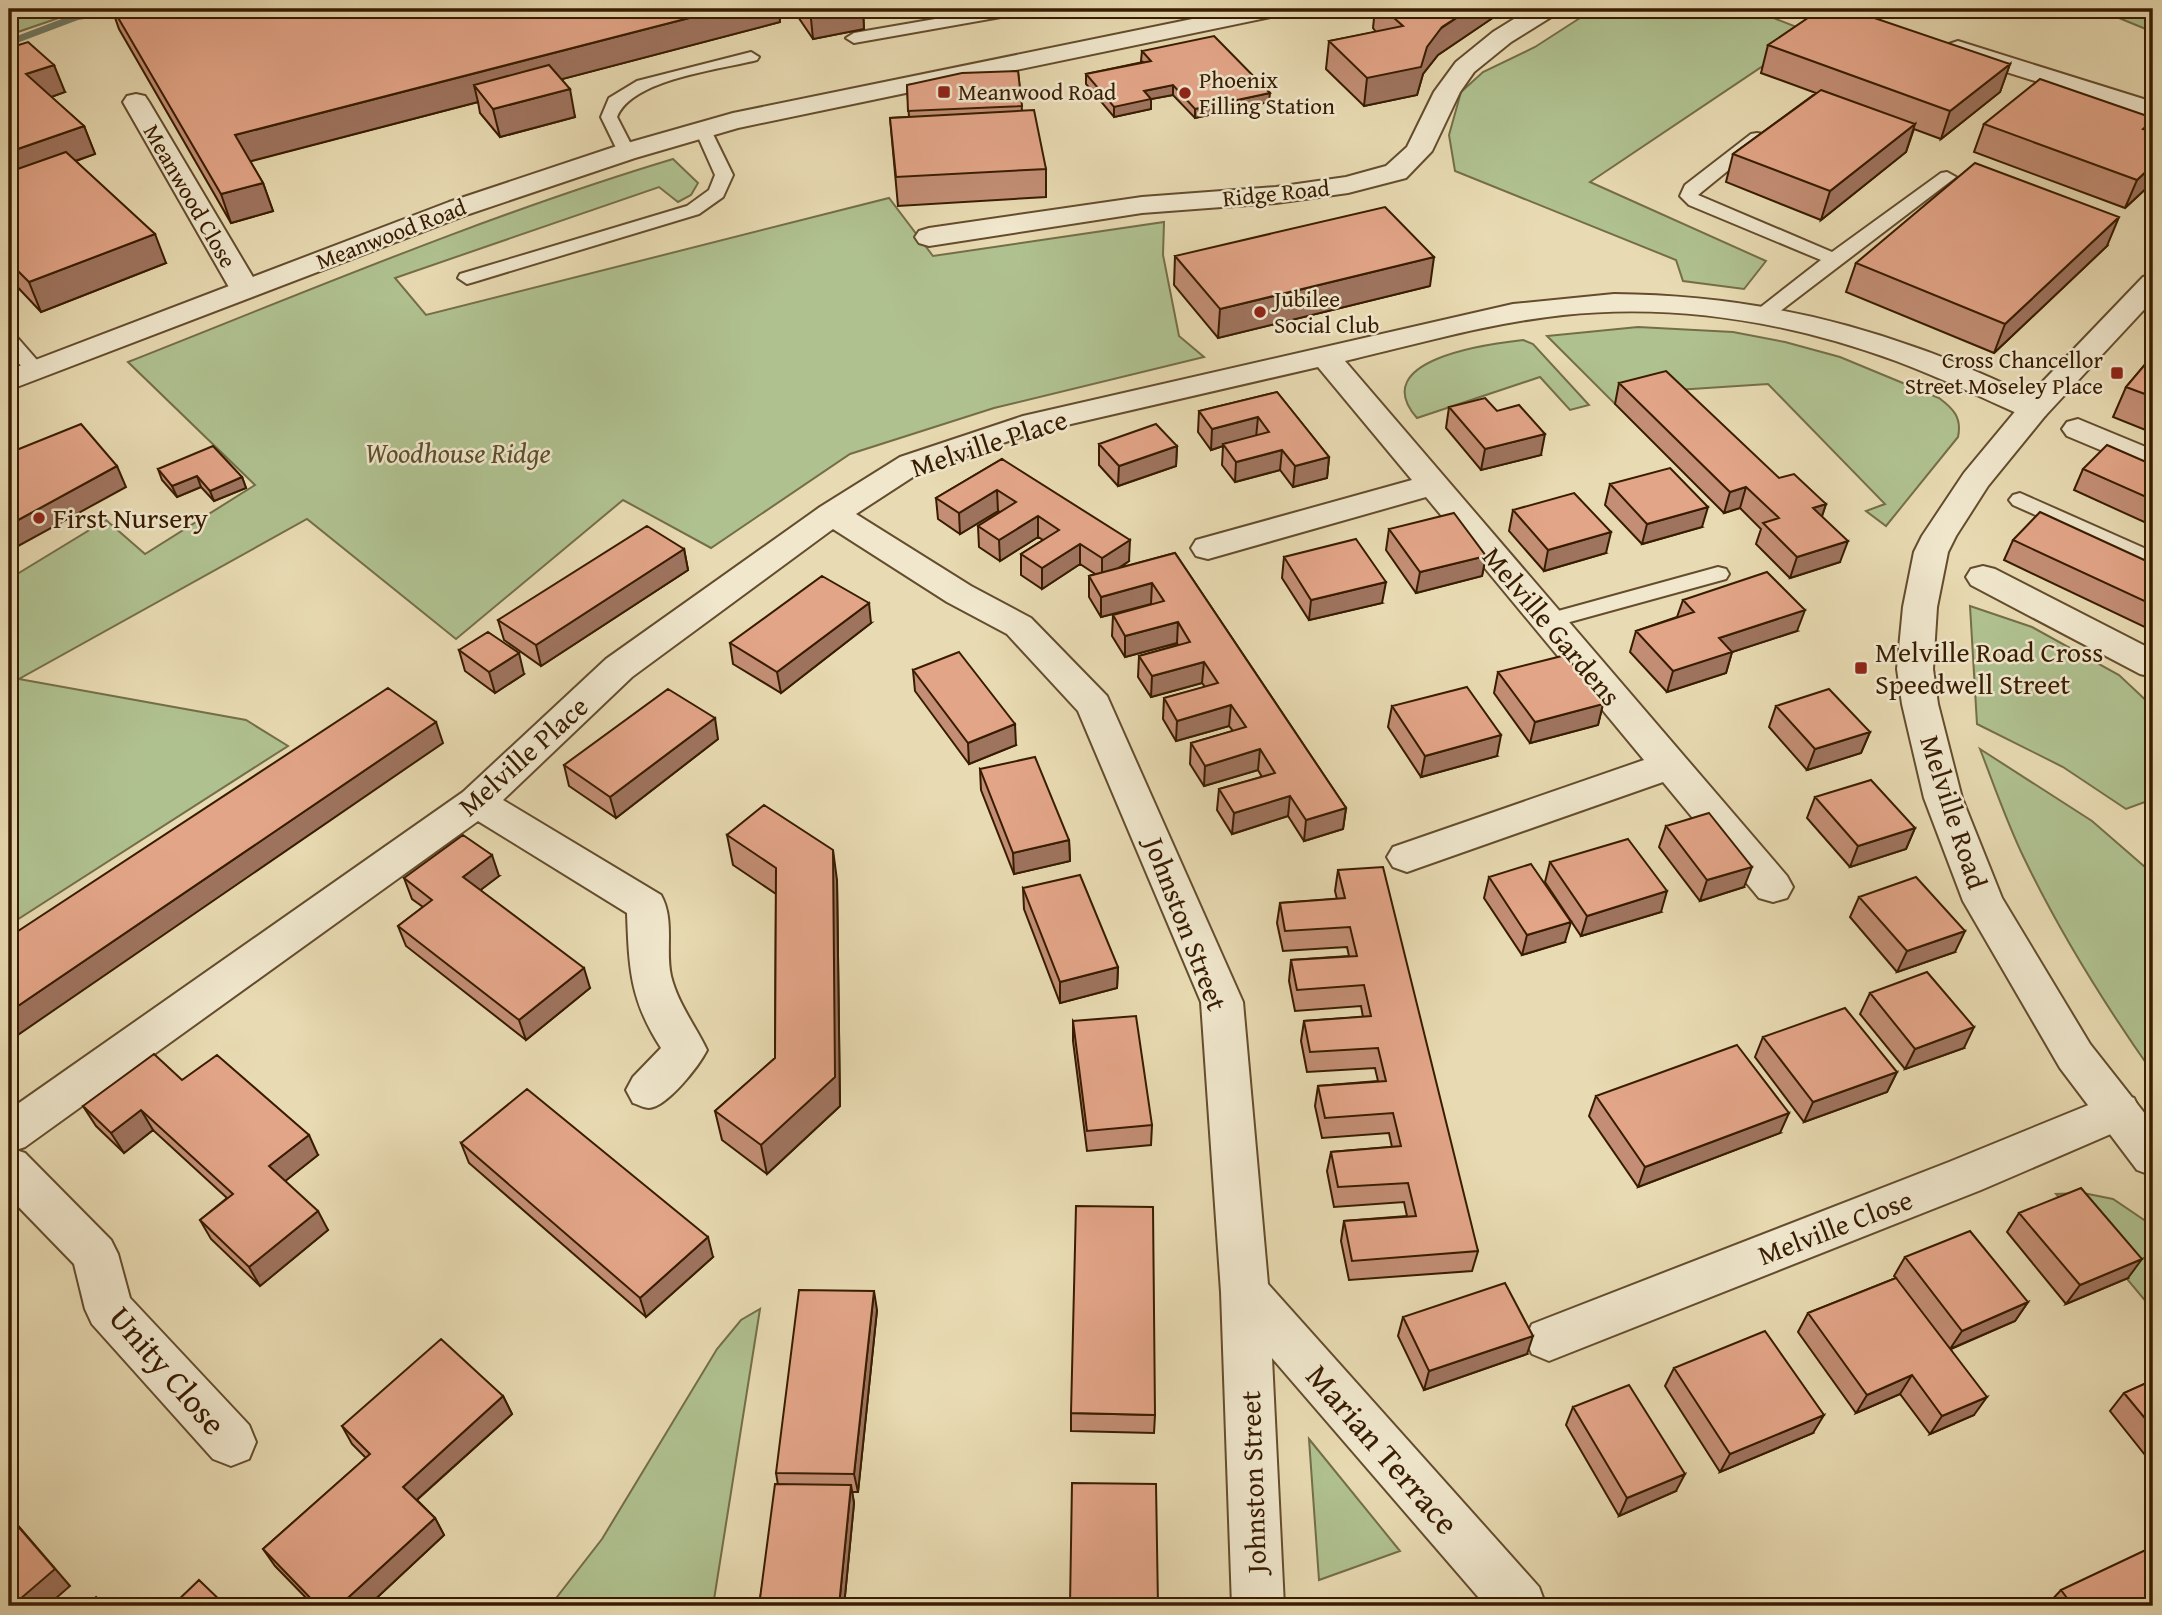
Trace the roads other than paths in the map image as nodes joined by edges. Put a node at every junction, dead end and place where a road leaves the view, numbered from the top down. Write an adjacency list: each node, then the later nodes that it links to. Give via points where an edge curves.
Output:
1 (923, 9): 5 (lane)
2 (1018, 9): 5 (lane)
3 (1275, 9): 12 (street, Meanwood Road)
4 (1547, 9): 15 (street, Ridge Road, via 1465,67 1447,92 1419,151 1396,172 1336,187 1142,205)
5 (933, 22): 6 (lane)
6 (854, 38)
7 (1928, 41): 10 (street, via 2038,85)
8 (751, 57): 13 (lane, via 643,84 615,102 609,117)
9 (136, 102): 18 (street, Meanwood Close)
10 (2153, 110)
11 (1773, 126): 16 (lane, via 1691,189 1689,196)
12 (703, 130): 13 (street, Meanwood Road); 17 (lane, via 724,175 717,193 693,210)
13 (626, 152): 18 (street, Meanwood Road, via 458,208)
14 (1947, 177): 16 (lane)
15 (929, 237)
16 (1834, 259): 20 (lane)
17 (467, 278)
18 (245, 289): 23 (street, Meanwood Road)
19 (2149, 293): 25 (street, Melville Road)
20 (1764, 314): 22 (street, Melville Place, via 1642,301 1569,304); 25 (street, Melville Place, via 1906,354)
21 (9, 340): 23 (lane)
22 (1326, 358): 28 (street, Melville Gardens); 30 (street, Melville Place, via 1023,426 911,464)
23 (36, 371): 24 (street, Meanwood Road)
24 (9, 381)
25 (2034, 409): 42 (street, Melville Road, via 1976,480 1931,552 1915,669 1943,798 1983,901 2075,1056)
26 (2078, 429): 27 (street)
27 (2153, 462)
28 (1433, 485): 31 (street); 35 (street, Melville Gardens)
29 (2020, 500): 32 (lane)
30 (832, 514): 38 (street, Melville Place, via 618,668); 46 (street, Johnston Street, via 1019,626 1094,705 1223,1002)
31 (1208, 548)
32 (2153, 561)
33 (1718, 574): 35 (lane)
34 (1983, 577): 36 (street)
35 (1548, 621): 37 (street, Melville Gardens)
36 (2153, 665)
37 (1671, 765): 39 (street); 40 (street, Melville Gardens)
38 (477, 802): 41 (street, via 647,906 650,974 663,1017 686,1050); 43 (street, Melville Place)
39 (1408, 857)
40 (1773, 887)
41 (648, 1090)
42 (2118, 1111): 44 (street, Melville Road); 47 (street, Melville Close)
43 (9, 1134)
44 (2153, 1157)
45 (9, 1167): 48 (street, Unity Close, via 95,1254 109,1310)
46 (1245, 1292): 49 (street, Johnston Street); 50 (street, Marian Terrace)
47 (1549, 1339)
48 (231, 1443)
49 (1258, 1606)
50 (1520, 1606)

